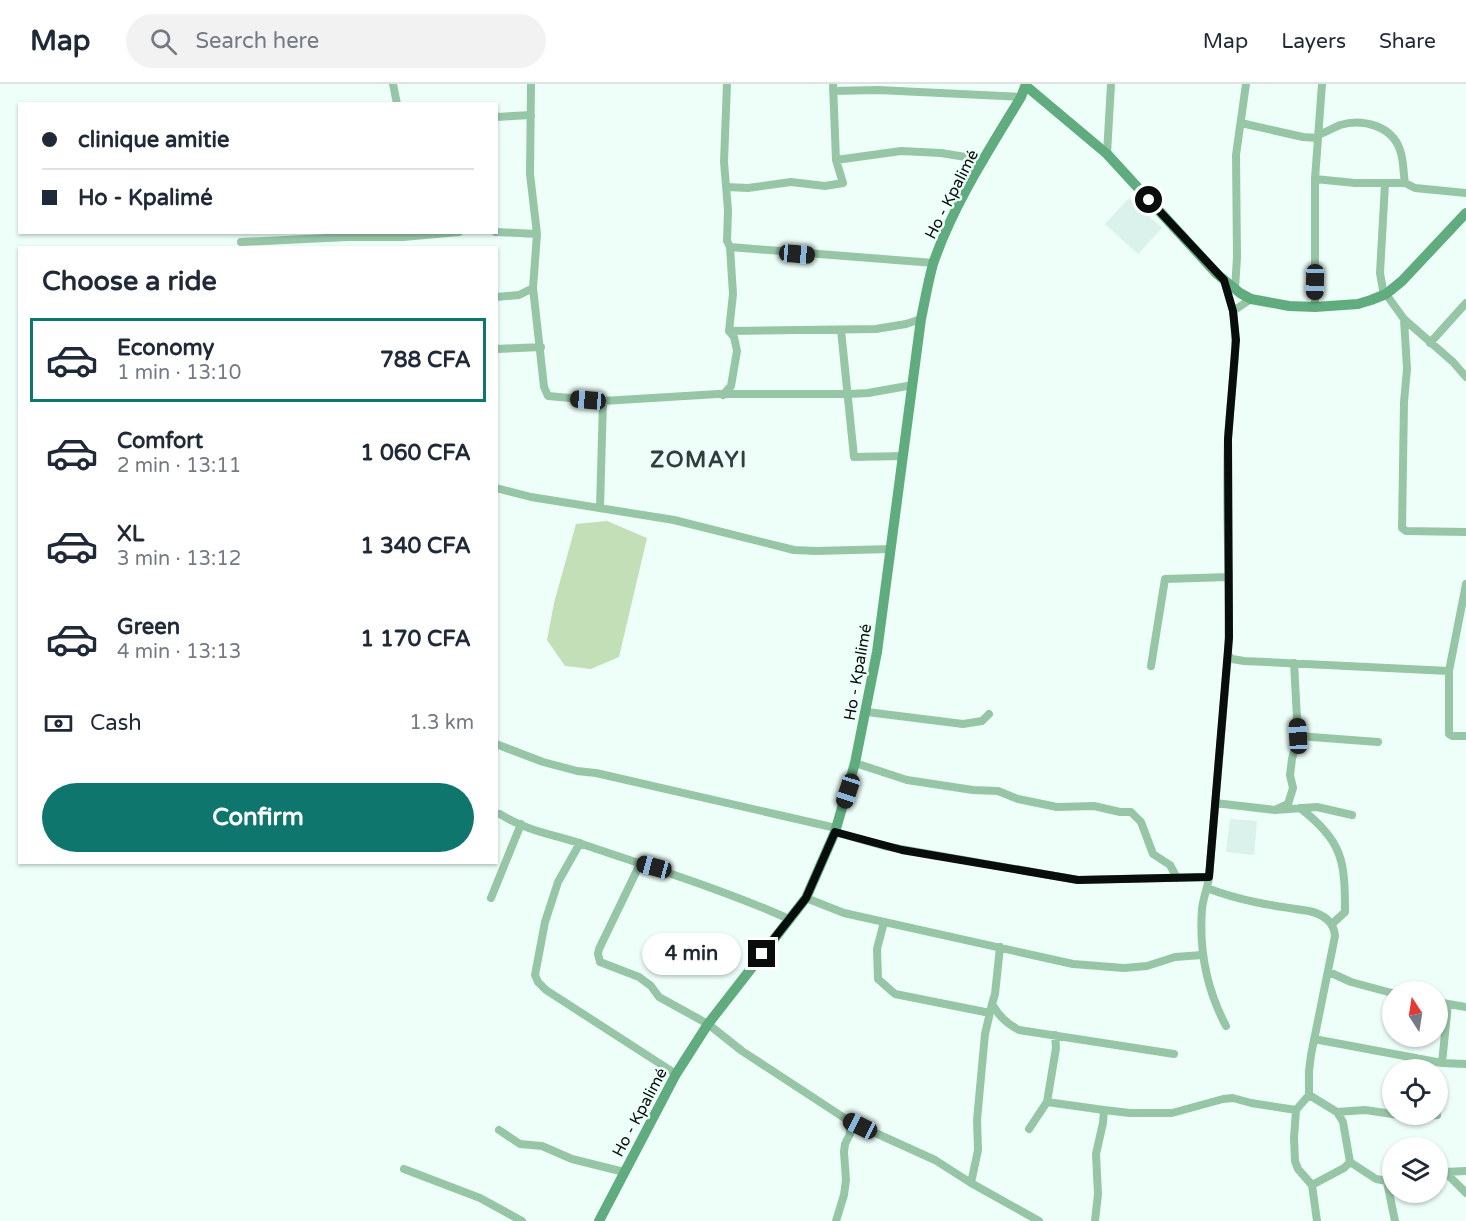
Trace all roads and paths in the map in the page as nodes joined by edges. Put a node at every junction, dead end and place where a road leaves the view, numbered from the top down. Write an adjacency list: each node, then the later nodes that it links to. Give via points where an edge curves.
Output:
1 (393, 84): 10 (street)
2 (531, 84): 11 (street)
3 (727, 84): 21 (street, via 723,162)
4 (1111, 84): 15 (street)
5 (1246, 84): 13 (street)
6 (1322, 84): 14 (street)
7 (1026, 85): 9 (main road, Ho - Kpalimé); 15 (main road)
8 (833, 87): 9 (street); 16 (street)
9 (1021, 97): 17 (main road, Ho - Kpalimé)
10 (397, 102)
11 (531, 115): 12 (street); 26 (street, via 530,174)
12 (498, 117)
13 (1241, 123): 14 (street, via 1303,138); 35 (street, via 1236,155)
14 (1318, 137): 18 (street); 19 (street, via 1350,123 1382,128 1393,136 1400,149)
15 (1107, 154): 33 (main road)
16 (836, 160): 17 (street, via 901,151); 21 (street, via 843,183)
17 (984, 160): 32 (main road, Ho - Kpalimé)
18 (1315, 179): 20 (street); 40 (street)
19 (1405, 183): 20 (street); 22 (street, via 1415,188)
20 (1384, 184): 36 (street, via 1380,273)
21 (727, 187): 31 (street)
22 (1466, 192)
23 (1466, 213): 36 (main road)
24 (498, 232): 26 (street)
25 (422, 234): 27 (street)
26 (537, 234): 34 (street)
27 (403, 235): 28 (street)
28 (348, 237): 29 (street); 30 (street)
29 (241, 242)
30 (349, 246)
31 (730, 248): 32 (street); 44 (street, via 733,294)
32 (934, 263): 42 (main road, Ho - Kpalimé)
33 (1224, 280): 35 (main road); 41 (street)
34 (533, 288): 37 (street, via 519,295); 47 (street)
35 (1235, 289): 38 (main road)
36 (1386, 294): 40 (main road, via 1358,304); 43 (street)
37 (498, 297)
38 (1251, 299): 40 (main road); 41 (street)
39 (1466, 303): 46 (street)
40 (1315, 307)
41 (1233, 311): 59 (street, via 1236,340 1228,439)
42 (921, 319): 45 (street, via 876,329); 50 (main road, Ho - Kpalimé)
43 (1404, 320): 46 (street); 57 (street, via 1407,369 1402,528)
44 (729, 330): 45 (street); 51 (street, via 737,351 731,386)
45 (842, 330): 52 (street)
46 (1430, 343): 49 (street)
47 (541, 347): 48 (street); 53 (street, via 548,396)
48 (498, 349)
49 (1466, 377)
50 (913, 386): 52 (street); 54 (main road, Ho - Kpalimé)
51 (723, 394): 52 (street); 53 (street)
52 (849, 394): 54 (street, via 854,457)
53 (603, 401): 56 (street)
54 (903, 456): 58 (main road, Ho - Kpalimé)
55 (498, 489): 56 (street)
56 (600, 508): 58 (street, via 674,520 794,550)
57 (1466, 532)
58 (891, 549): 66 (main road, Ho - Kpalimé)
59 (1229, 577): 62 (street); 64 (street, via 1165,579)
60 (1466, 584): 61 (street)
61 (1464, 597): 65 (street)
62 (1228, 655): 63 (street, via 1244,661); 73 (street)
63 (1294, 663): 65 (street); 68 (street)
64 (1151, 666)
65 (1449, 671): 69 (street, via 1449,734)
66 (867, 712): 67 (street, via 963,724 982,721); 72 (main road, Ho - Kpalimé)
67 (989, 714)
68 (1298, 736): 70 (street); 75 (street, via 1290,775 1293,788 1288,804)
69 (1466, 736)
70 (1378, 742)
71 (498, 745): 79 (street, via 577,771)
72 (855, 763): 79 (main road, Ho - Kpalimé); 83 (street, via 907,780 998,791 1057,807 1094,806 1131,812 1141,822 1153,854 1170,866)
73 (1215, 803): 75 (street); 82 (street)
74 (1300, 808): 75 (street); 77 (street, via 1317,807); 89 (street, via 1334,843 1343,863 1345,912)
75 (1275, 810)
76 (500, 814): 78 (street)
77 (1352, 815)
78 (520, 824): 80 (street); 85 (street)
79 (836, 830): 83 (street, via 902,850 1078,880); 86 (main road, Ho - Kpalimé)
80 (580, 843): 81 (street); 106 (street, via 550,903 536,968 538,982)
81 (640, 864): 87 (street, via 668,871); 98 (street, via 598,958 605,965 639,977 659,997)
82 (1209, 877): 83 (street); 84 (street)
83 (1177, 878)
84 (1207, 888): 89 (street, via 1252,902 1309,910); 91 (street, via 1202,907)
85 (491, 898)
86 (806, 898): 87 (main road, Ho - Kpalimé); 88 (street, via 844,913)
87 (789, 919): 98 (main road, Ho - Kpalimé)
88 (884, 922): 90 (street); 97 (street, via 877,949 878,979 895,994)
89 (1332, 924): 92 (street, via 1335,936)
90 (1000, 947): 91 (street, via 1056,961 1116,968); 94 (street)
91 (1202, 955): 99 (street)
92 (1329, 972): 93 (street); 101 (street)
93 (1382, 990)
94 (992, 1004): 97 (street); 100 (street, via 999,1016 1019,1030)
95 (1448, 1004): 96 (street)
96 (1466, 1007)
97 (990, 1013): 123 (street, via 977,1120 978,1150)
98 (708, 1024): 106 (main road, Ho - Kpalimé); 113 (street)
99 (1226, 1026)
100 (1054, 1035): 102 (street); 108 (street, via 1056,1048)
101 (1314, 1040): 103 (street); 107 (street)
102 (1174, 1054)
103 (1420, 1059)
104 (1448, 1063): 105 (street)
105 (1466, 1064)
106 (676, 1074): 119 (main road, Ho - Kpalimé)
107 (1309, 1095): 110 (street); 111 (street)
108 (1047, 1102): 109 (street); 114 (street)
109 (1104, 1110): 110 (street, via 1172,1113 1233,1098); 131 (street, via 1096,1154)
110 (1296, 1110): 124 (street, via 1295,1161)
111 (1337, 1112): 112 (street); 116 (street, via 1343,1122)
112 (1382, 1113)
113 (849, 1121): 123 (street, via 935,1160); 129 (street, via 850,1134 844,1152 846,1180)
114 (1029, 1129)
115 (499, 1130): 119 (street, via 520,1144 542,1146 572,1159)
116 (1350, 1162): 122 (street); 124 (street)
117 (404, 1169): 127 (street, via 480,1198)
118 (1466, 1171): 120 (street)
119 (624, 1172): 128 (main road, Ho - Kpalimé)
120 (1448, 1172)
121 (1448, 1179): 125 (street)
122 (1382, 1180)
123 (971, 1183): 130 (street)
124 (1312, 1185): 132 (street)
125 (1466, 1193)
126 (1392, 1203): 133 (street)
127 (522, 1221)
128 (599, 1221)
129 (836, 1221)
130 (1039, 1221)
131 (1095, 1221)
132 (1317, 1221)
133 (1395, 1221)

